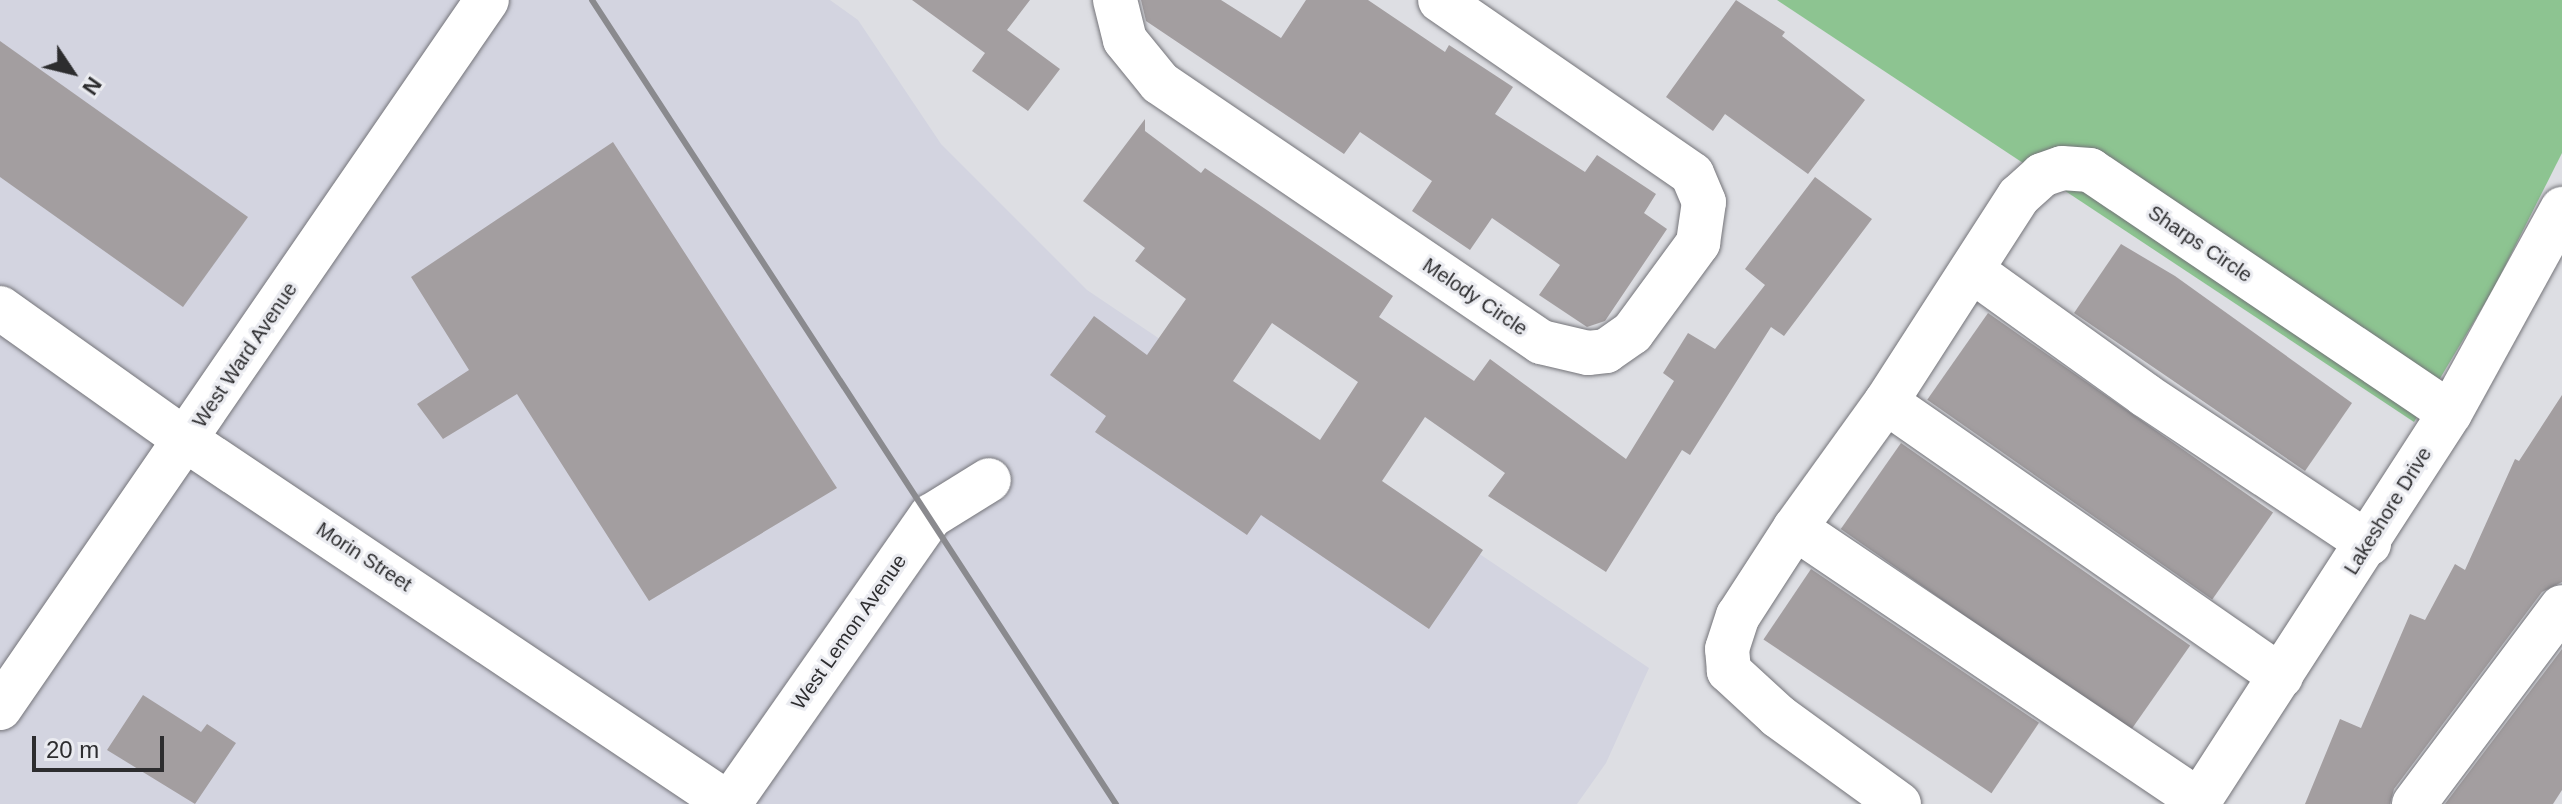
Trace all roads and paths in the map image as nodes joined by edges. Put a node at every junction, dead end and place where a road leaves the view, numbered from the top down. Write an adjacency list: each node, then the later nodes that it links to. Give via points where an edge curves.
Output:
1 (487, 0): 9 (street, West Ward Avenue)
2 (1115, 0): 3 (street, Melody Circle, via 1125,40 1160,83 1541,342 1588,353 1606,351 1632,333 1698,243 1704,202 1692,174)
3 (1440, 0)
4 (2562, 209): 8 (street, Lakeshore Drive)
5 (1974, 272): 7 (street, Sharps Circle); 8 (street, Sharps Circle, via 2019,196 2042,175 2062,168 2090,170); 12 (street, via 2145,395)
6 (0, 308): 9 (street, Morin Street)
7 (1886, 402): 11 (street, Sharps Circle); 14 (street)
8 (2450, 413): 12 (street, Lakeshore Drive)
9 (186, 440): 15 (street, West Ward Avenue); 17 (street, Morin Street)
10 (989, 480): 17 (street, West Lemon Avenue, via 931,516)
11 (1795, 528): 16 (street); 18 (street, Sharps Circle, via 1738,616 1727,649 1729,671 1778,716)
12 (2369, 544): 14 (street, Lakeshore Drive)
13 (2562, 607): 19 (street)
14 (2281, 677): 16 (street, Lakeshore Drive)
15 (0, 708)
16 (2198, 803)
17 (729, 804)
18 (1899, 804)
19 (2414, 804)

